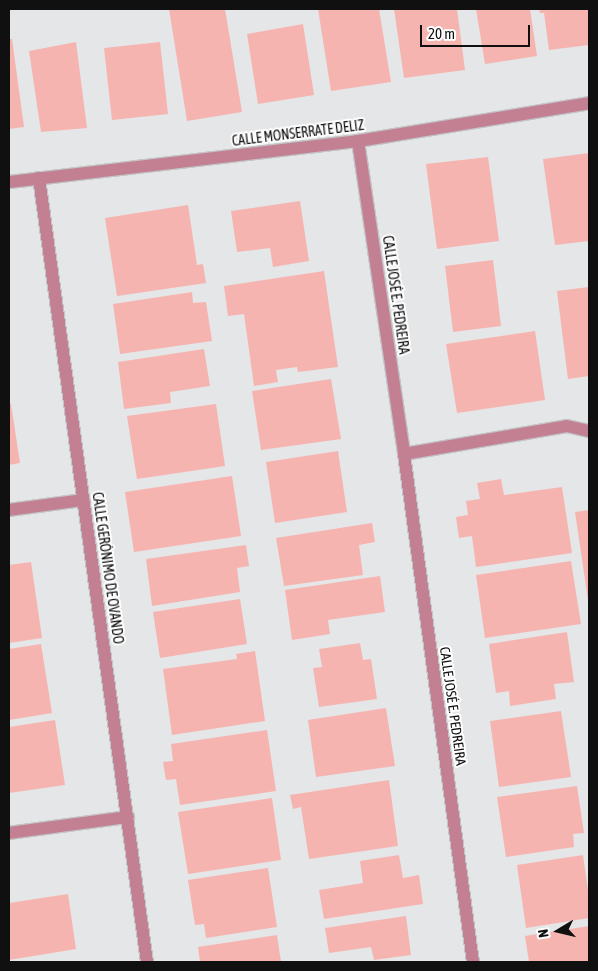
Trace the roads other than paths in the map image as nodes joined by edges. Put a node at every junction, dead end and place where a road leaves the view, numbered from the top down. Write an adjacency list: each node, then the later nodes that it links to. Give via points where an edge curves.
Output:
1 (589, 104): 2 (street, CALLE MONSERRATE DELIZ)
2 (358, 141): 3 (street, CALLE MONSERRATE DELIZ); 6 (street, CALLE JOSÉ E. PEDREIRA)
3 (40, 178): 4 (street, CALLE MONSERRATE DELIZ); 7 (street, CALLE GERÓNIMO DE OVANDO)
4 (9, 182)
5 (589, 431): 6 (street, via 567,426)
6 (404, 454): 12 (street, CALLE JOSÉ E. PEDREIRA)
7 (83, 500): 8 (street); 9 (street, CALLE GERÓNIMO DE OVANDO)
8 (9, 510)
9 (128, 817): 10 (street); 11 (street, CALLE GERÓNIMO DE OVANDO)
10 (9, 833)
11 (147, 962)
12 (472, 962)

